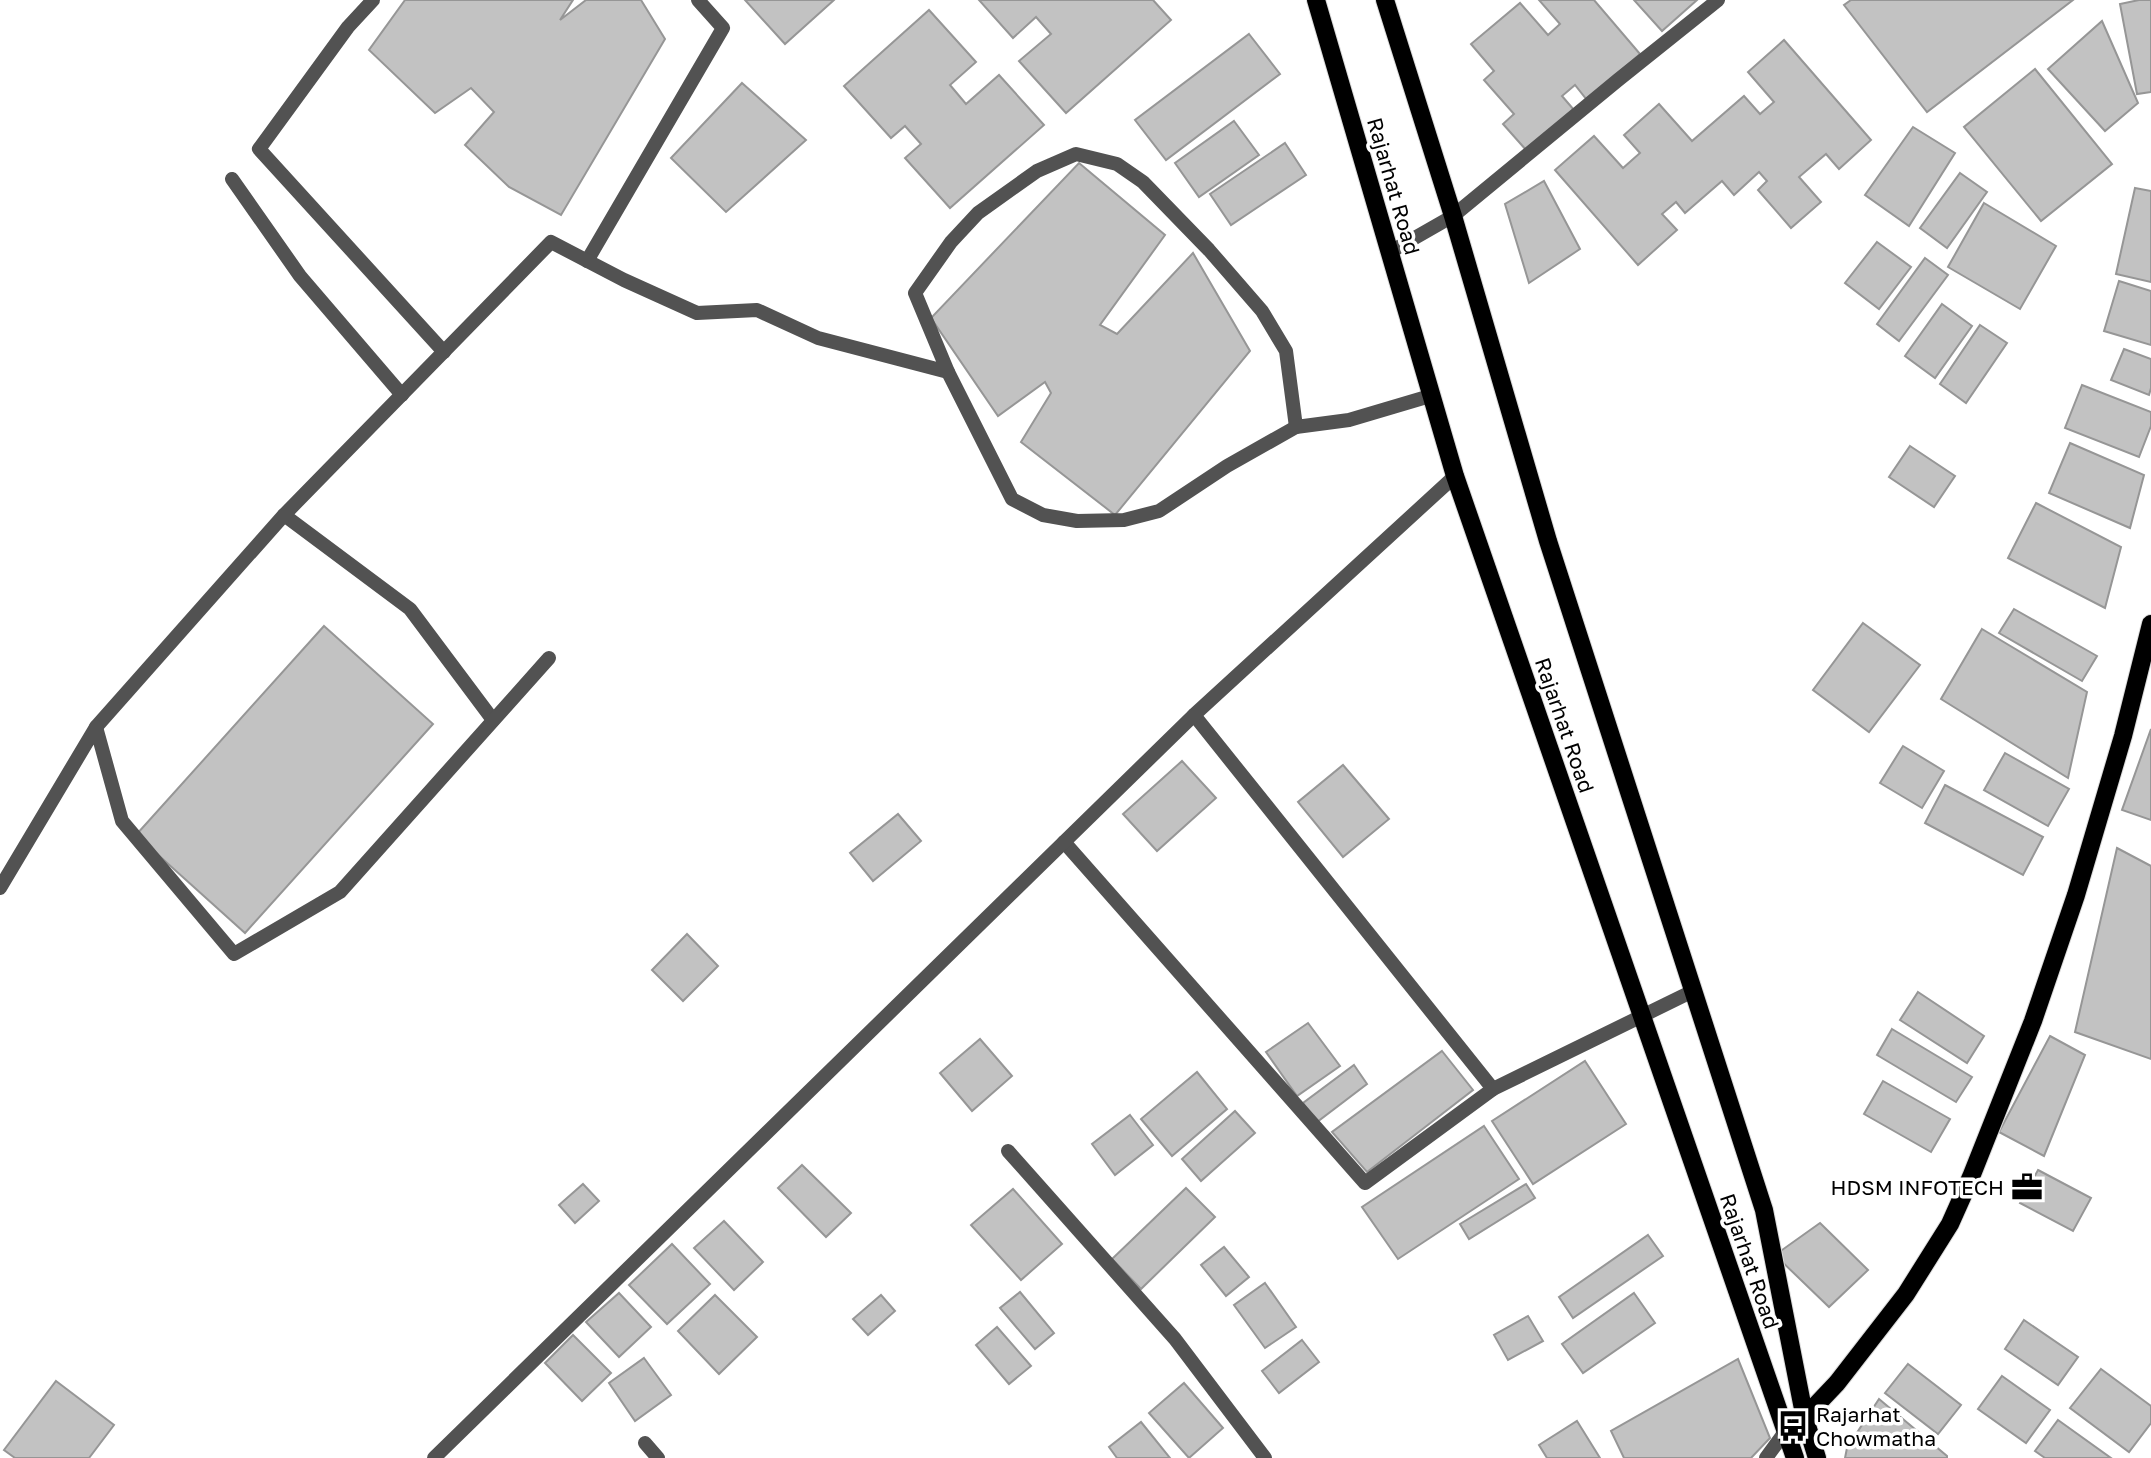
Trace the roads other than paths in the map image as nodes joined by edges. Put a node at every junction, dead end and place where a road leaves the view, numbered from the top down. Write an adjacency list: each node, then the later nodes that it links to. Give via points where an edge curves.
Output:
1 (373, 0): 10 (street, via 259,149)
2 (698, 0): 9 (street, via 723,28)
3 (1316, 0): 8 (main road, Rajarhat Road)
4 (1385, 0): 7 (main road)
5 (1718, 0): 7 (street)
6 (232, 179): 12 (street, via 300,276)
7 (1453, 216): 8 (street); 24 (main road, via 1548,541)
8 (1390, 252): 13 (main road, Rajarhat Road)
9 (587, 261): 10 (street, via 551,242); 11 (street, via 696,313 757,310 818,338)
10 (444, 352): 12 (street)
11 (948, 372): 14 (street, via 1012,499 1043,515 1077,521 1124,520 1159,511); 14 (street, via 915,293 978,213 1037,172 1076,154 1117,164 1143,183 1262,311 1286,351)
12 (402, 395): 16 (street)
13 (1430, 396): 14 (street, via 1349,420); 15 (main road, Rajarhat Road)
14 (1296, 427)
15 (1455, 476): 19 (street); 25 (main road, Rajarhat Road)
16 (284, 515): 20 (street, via 410,609); 21 (street)
17 (2151, 624): 28 (main road, via 2076,895 1972,1177 1950,1224 1906,1294)
18 (549, 658): 20 (street)
19 (1194, 715): 22 (street); 26 (street)
20 (493, 720): 21 (street, via 340,892 234,954 122,821)
21 (96, 727): 23 (street)
22 (1064, 842): 26 (street, via 1364,1183); 31 (street)
23 (0, 888)
24 (1693, 991): 25 (street); 28 (main road, via 1764,1210)
25 (1642, 1018): 26 (street); 29 (main road, Rajarhat Road)
26 (1493, 1089)
27 (1008, 1151): 33 (street, via 1175,1339)
28 (1805, 1419): 29 (main road); 36 (main road)
29 (1785, 1432): 34 (street); 35 (main road, Rajarhat Road)
30 (645, 1443): 32 (street)
31 (434, 1458)
32 (658, 1458)
33 (1265, 1458)
34 (1766, 1458)
35 (1795, 1458)
36 (1817, 1458)

